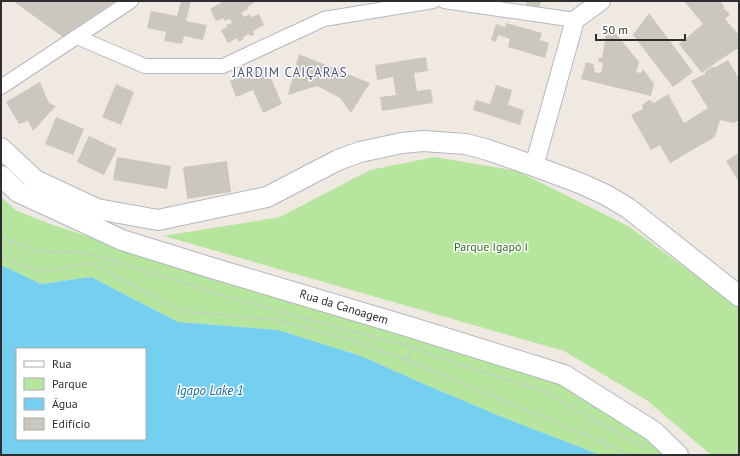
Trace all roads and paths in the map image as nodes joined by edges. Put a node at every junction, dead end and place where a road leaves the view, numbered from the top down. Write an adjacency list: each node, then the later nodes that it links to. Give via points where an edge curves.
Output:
1 (131, 1): 6 (street)
2 (433, 1): 6 (street, via 324,19 223,66 145,66)
3 (444, 1): 5 (street)
4 (601, 1): 5 (street)
5 (575, 20): 9 (street)
6 (77, 37): 7 (street)
7 (1, 87)
8 (1, 148): 9 (main road, via 35,180 90,206 158,220 268,197 338,160 360,152 402,143 423,141 466,144)
9 (534, 166): 13 (main road, via 582,184 628,208)
10 (1, 176): 19 (main road, Rua da Canoagem, via 18,192 122,240 564,375 653,430)
11 (1, 237): 15 (path, via 37,251 89,253 242,301)
12 (1, 258): 16 (path, via 41,272 90,263 181,311 278,320 363,344)
13 (739, 296)
14 (417, 343): 15 (path)
15 (412, 347): 16 (path); 17 (path, via 543,391)
16 (407, 360): 18 (path)
17 (652, 451)
18 (630, 455)
19 (678, 455)

